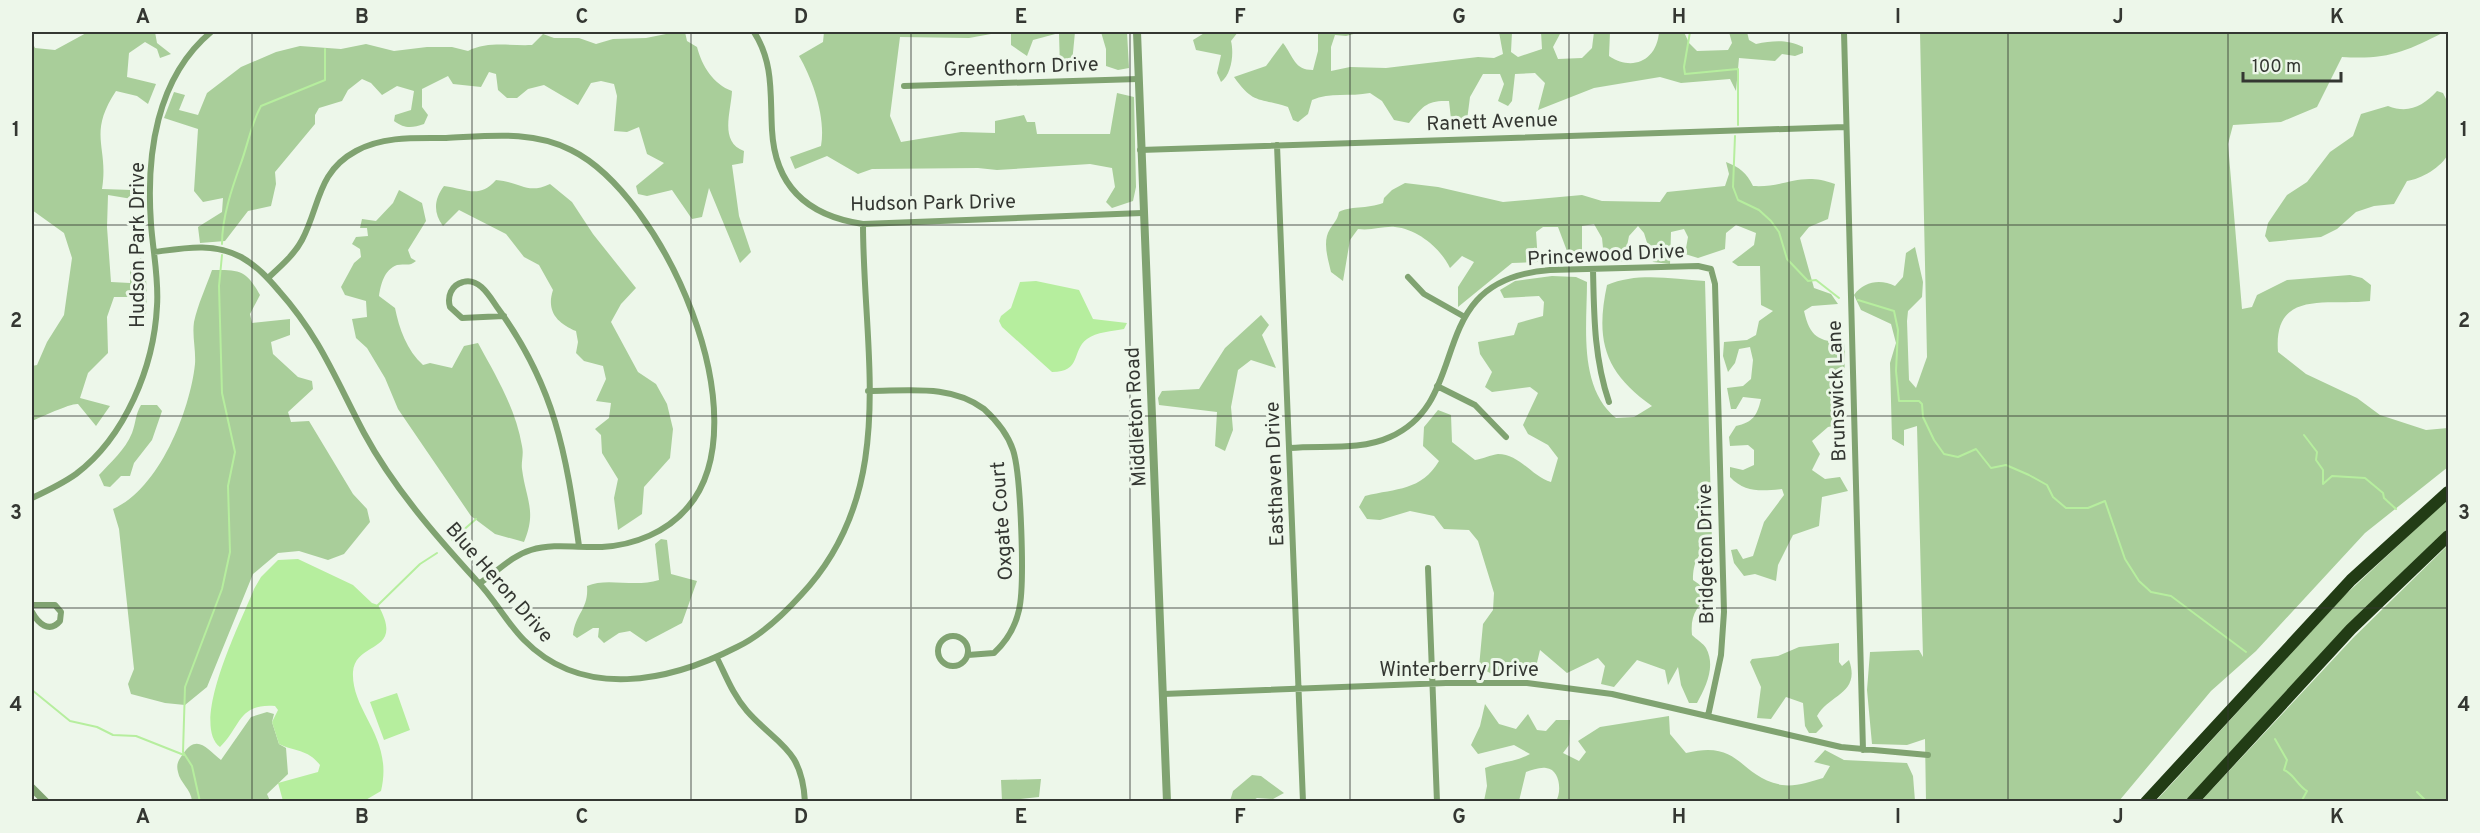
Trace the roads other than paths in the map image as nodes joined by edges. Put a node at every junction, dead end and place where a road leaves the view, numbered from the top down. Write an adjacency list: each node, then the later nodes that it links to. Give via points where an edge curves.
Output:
1 (211, 32): 12 (street, Hudson Park Drive, via 183,60 162,107 150,189)
2 (754, 32): 11 (street, Hudson Park Drive, via 768,61 773,144 783,177 816,210)
3 (1137, 32): 5 (street, Middleton Road)
4 (1844, 32): 7 (street, Brunswick Lane)
5 (1138, 79): 6 (street, Greenthorn Drive); 9 (street, Middleton Road)
6 (904, 86)
7 (1845, 127): 8 (street, Ranett Avenue); 38 (street, Brunswick Lane)
8 (1277, 145): 9 (street, Ranett Avenue); 23 (street, Easthaven Drive)
9 (1140, 150): 10 (street, Middleton Road)
10 (1142, 213): 11 (street, Hudson Park Drive); 36 (street, Middleton Road)
11 (862, 224): 20 (street, Blue Heron Drive)
12 (154, 252): 15 (street, Blue Heron Drive, via 194,246 218,248 243,258); 25 (street, Hudson Park Drive, via 154,332 127,412 88,464 66,481)
13 (1593, 269): 17 (street, Princewood Drive, via 1514,275 1487,290); 19 (street, Princewood Drive, via 1711,269 1715,284); 21 (street, via 1595,345)
14 (1408, 277): 17 (street, via 1424,294)
15 (268, 278): 27 (street, via 301,242 317,194 330,173 348,155 373,144 413,138 528,136 573,151 596,167 648,228 682,289 709,369 714,426 703,480 676,520 654,534 628,542); 29 (street, Blue Heron Drive, via 320,344 387,470)
16 (504, 316): 16 (street, via 474,283 462,282 449,295 450,307 462,318); 27 (street, via 532,362 555,416)
17 (1464, 316): 18 (street, Princewood Drive)
18 (1437, 386): 22 (street, via 1475,405); 23 (street, Princewood Drive, via 1424,410 1389,438 1365,444)
19 (1718, 390): 37 (street, Bridgeton Drive, via 1724,612 1721,655)
20 (868, 392): 32 (street, Oxgate Court, via 928,390 968,399 998,424 1013,450 1022,580 1019,611 1012,631 994,653); 33 (street, Blue Heron Drive, via 865,472 839,544 816,579 785,613 761,633)
21 (1609, 402)
22 (1506, 437)
23 (1290, 448): 35 (street, Easthaven Drive)
24 (2448, 492): 46 (highway, via 2351,580)
25 (32, 498)
26 (2448, 536): 47 (highway, via 2358,622)
27 (579, 546): 29 (street, via 527,551)
28 (1428, 568): 34 (street)
29 (480, 584): 33 (street, Blue Heron Drive, via 523,639 547,659 577,674 604,680 636,679 667,675)
30 (32, 605): 31 (street, via 55,605 61,618 57,625 47,627)
31 (32, 612)
32 (968, 655): 32 (street, Oxgate Court, via 967,645 957,636 943,639 938,647 942,662 951,667 962,664)
33 (717, 658): 42 (street, via 740,702 789,751 802,779)
34 (1433, 684): 35 (street, Winterberry Drive); 37 (street, Winterberry Drive, via 1548,685 1612,694); 45 (street)
35 (1298, 689): 36 (street, Winterberry Drive); 44 (street, Easthaven Drive)
36 (1163, 694): 43 (street, Middleton Road)
37 (1708, 716): 38 (street, Winterberry Drive)
38 (1863, 750): 39 (street, Winterberry Drive)
39 (1928, 755)
40 (32, 788): 41 (street)
41 (46, 801)
42 (805, 801)
43 (1167, 801)
44 (1303, 801)
45 (1437, 801)
46 (2146, 801)
47 (2192, 801)

